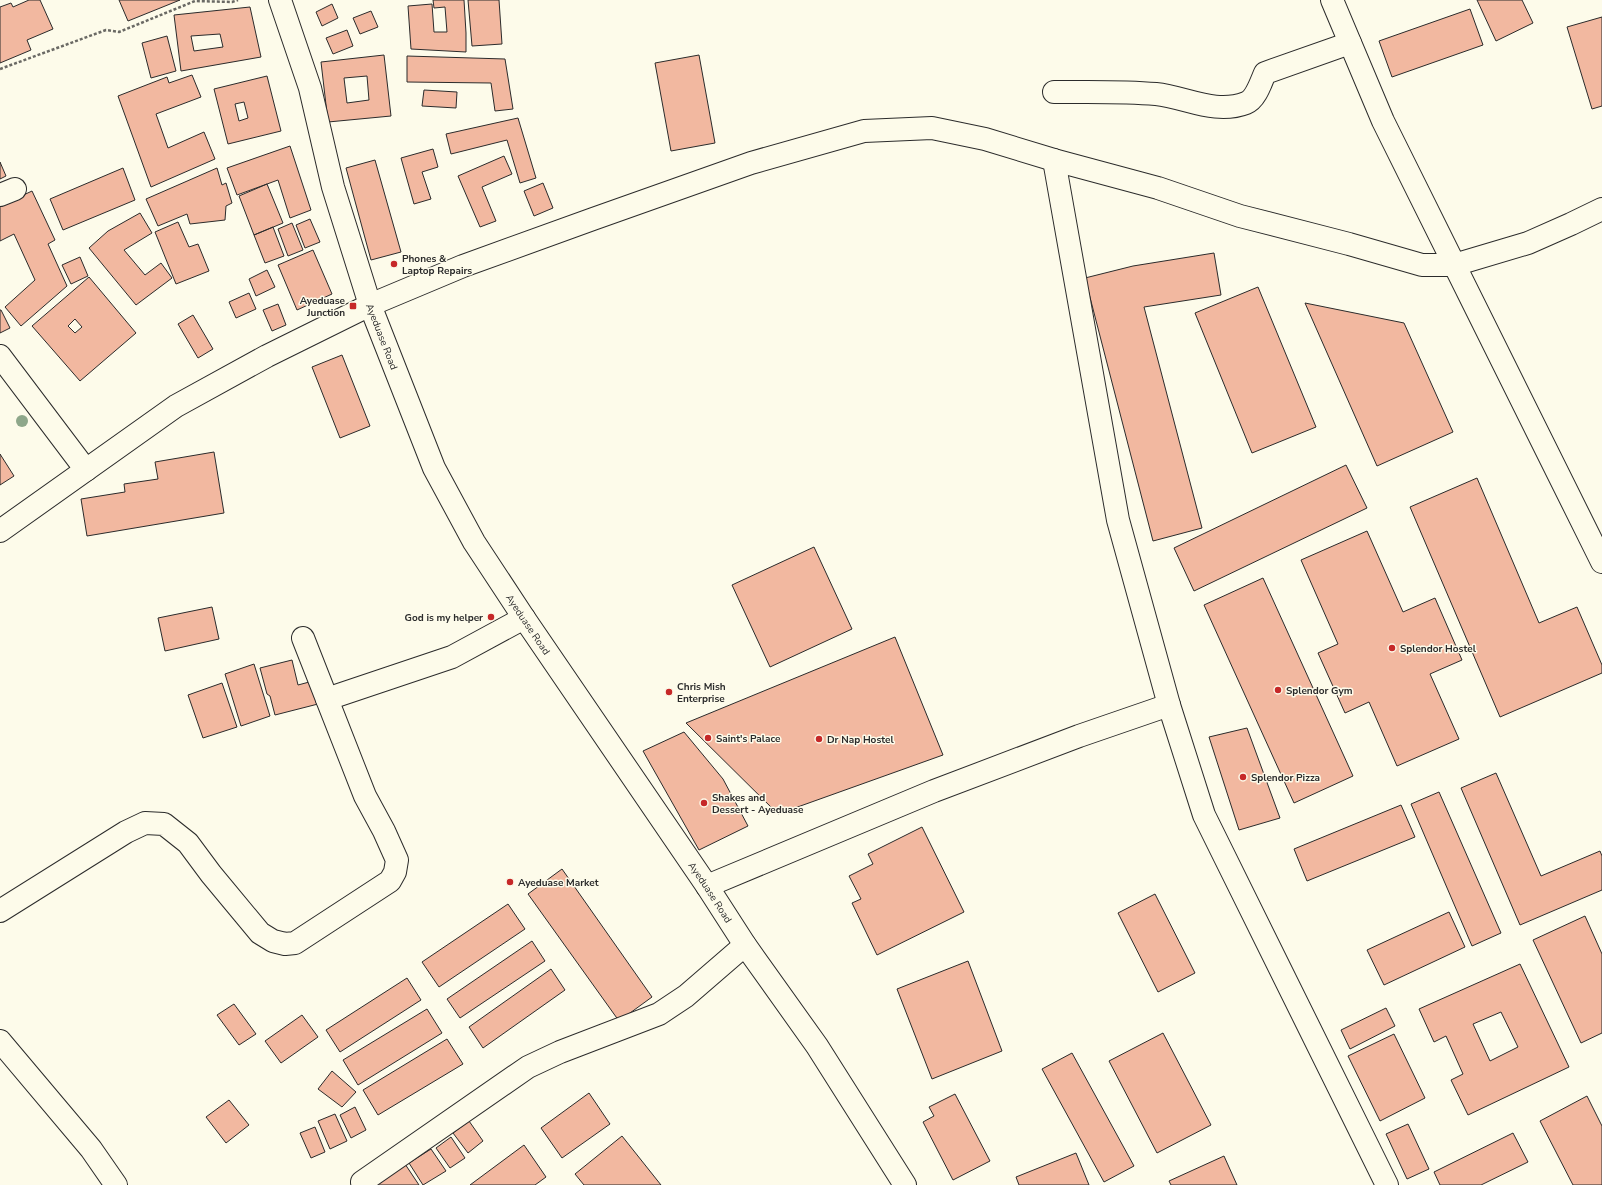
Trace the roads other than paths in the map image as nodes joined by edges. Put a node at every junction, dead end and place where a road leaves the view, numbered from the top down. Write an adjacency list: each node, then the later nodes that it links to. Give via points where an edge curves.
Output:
1 (280, 0): 8 (street, Ayeduase Road, via 310,88 333,187)
2 (1332, 0): 3 (street)
3 (1350, 43): 4 (street, via 1265,72 1248,102 1232,107 1208,106 1156,94); 7 (street, via 1383,121)
4 (1054, 92)
5 (1054, 160): 7 (street, via 1158,188 1240,216 1422,266); 8 (street, via 985,139 932,128 864,130 751,163 607,214 463,266); 16 (street, via 1118,520)
6 (1602, 209): 7 (street, via 1528,243)
7 (1454, 265): 12 (street)
8 (370, 305): 10 (street, via 212,385 176,406); 13 (street, Ayeduase Road, via 434,468 474,542)
9 (0, 356): 10 (street)
10 (86, 470): 11 (street)
11 (0, 531)
12 (1602, 562)
13 (524, 618): 15 (street, via 452,657); 17 (street, Ayeduase Road)
14 (303, 638): 15 (street)
15 (327, 699): 18 (street, via 365,796 397,860 390,881 302,939 285,944 273,941 260,933 188,843 164,824 145,823 126,832)
16 (1169, 705): 17 (street, via 934,791); 24 (street, via 1204,814)
17 (707, 886): 19 (street, Ayeduase Road)
18 (0, 911)
19 (745, 945): 21 (street, via 686,996 659,1014 528,1067); 22 (street, Ayeduase Road, via 817,1046)
20 (0, 1041): 23 (street, via 91,1149)
21 (362, 1182)
22 (900, 1183)
23 (116, 1185)
24 (1387, 1185)

